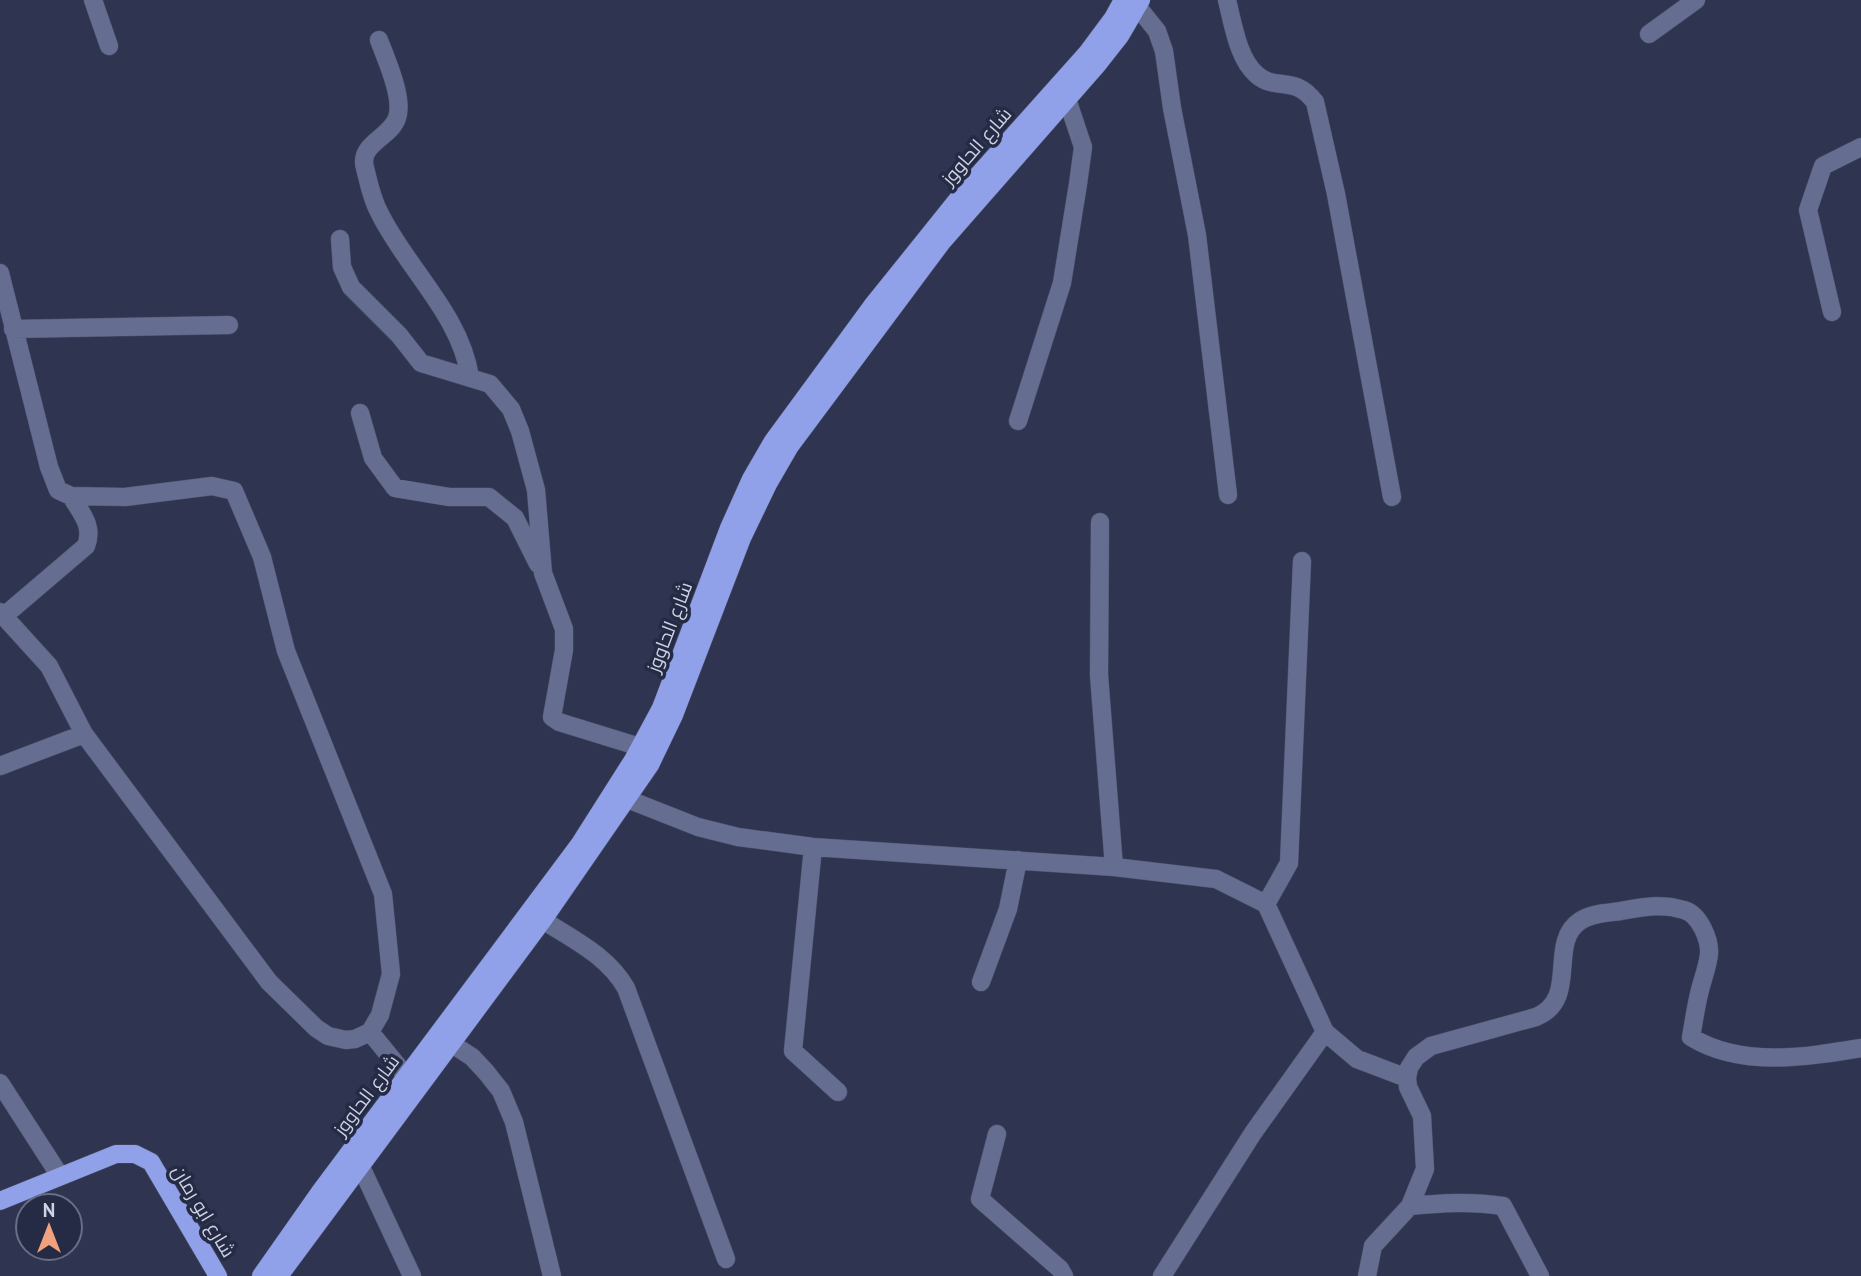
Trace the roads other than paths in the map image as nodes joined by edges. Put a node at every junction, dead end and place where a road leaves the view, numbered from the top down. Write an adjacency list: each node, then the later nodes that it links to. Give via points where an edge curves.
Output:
1 (93, 0): 7 (street)
2 (1227, 0): 20 (street, via 1245,59 1258,76 1306,90 1315,102)
3 (1696, 0): 5 (street)
4 (1134, 2): 8 (main road, via 1120,36); 18 (street, via 1157,32 1164,51 1197,235); 26 (main road, شارع الحاووز, via 1113,18 970,184 872,306 773,441 729,528)
5 (1648, 34)
6 (379, 40): 15 (street, via 396,91 398,116 390,132 370,145 363,163 379,214 453,326 467,355)
7 (109, 46)
8 (1067, 99): 17 (street, via 1083,147 1078,184 1062,283); 26 (main road, via 942,242 790,446 741,538 674,715)
9 (1861, 147): 12 (street, via 1823,166 1808,210)
10 (340, 239): 15 (street, via 342,267 351,287 421,363)
11 (0, 273): 14 (street)
12 (1832, 312)
13 (229, 325): 14 (street)
14 (13, 329): 19 (street, via 50,467 58,490)
15 (470, 377): 23 (street, via 490,384 511,409 520,431 536,490)
16 (360, 413): 23 (street, via 373,458 395,488 449,497 489,497 514,518)
17 (1018, 421)
18 (1228, 495)
19 (71, 496): 24 (street, via 88,524 86,546); 35 (street, via 125,497 212,486 234,492 262,557 286,651 383,894 391,974 380,1015)
20 (1392, 497)
21 (1100, 522): 31 (street, via 1099,675)
22 (1302, 561): 32 (street, via 1289,863)
23 (543, 573): 26 (street, via 565,629 552,717)
24 (2, 614): 25 (street, via 48,666)
25 (84, 734): 27 (street); 35 (street, via 269,982 328,1036 346,1040)
26 (648, 750): 28 (main road); 39 (main road, شارع الحاووز)
27 (0, 766)
28 (627, 799): 29 (street, via 698,827); 33 (main road)
29 (813, 847): 30 (street); 42 (street, via 793,1051)
30 (1017, 860): 31 (street); 34 (street, via 1008,909)
31 (1114, 867): 32 (street, via 1216,879)
32 (1266, 904): 36 (street)
33 (542, 920): 37 (main road); 48 (street, via 604,960 626,988)
34 (981, 982)
35 (370, 1032): 39 (street)
36 (1325, 1032): 40 (street, via 1357,1059); 55 (street, via 1252,1133)
37 (452, 1044): 44 (main road); 53 (street, via 472,1057 501,1091 514,1122)
38 (1861, 1048): 40 (street, via 1751,1057 1709,1048 1691,1037 1709,952 1702,925 1687,910 1652,905 1577,923 1567,937 1558,996 1548,1010 1431,1046 1416,1057)
39 (406, 1076): 50 (main road, شارع الحاووز)
40 (1407, 1078): 47 (street, via 1422,1116 1425,1169)
41 (0, 1083): 45 (street)
42 (838, 1092)
43 (997, 1134): 54 (street, via 980,1199)
44 (361, 1167): 51 (main road); 52 (street)
45 (60, 1176): 46 (main road, شارع ابو رمان); 49 (main road, شارع ابو رمان, via 116,1154 135,1154 151,1162)
46 (0, 1201)
47 (1409, 1206): 56 (street, via 1373,1246); 57 (street, via 1481,1202 1503,1206)
48 (726, 1259)
49 (218, 1276)
50 (261, 1276)
51 (279, 1276)
52 (412, 1276)
53 (552, 1276)
54 (1064, 1276)
55 (1162, 1276)
56 (1367, 1276)
57 (1540, 1276)

